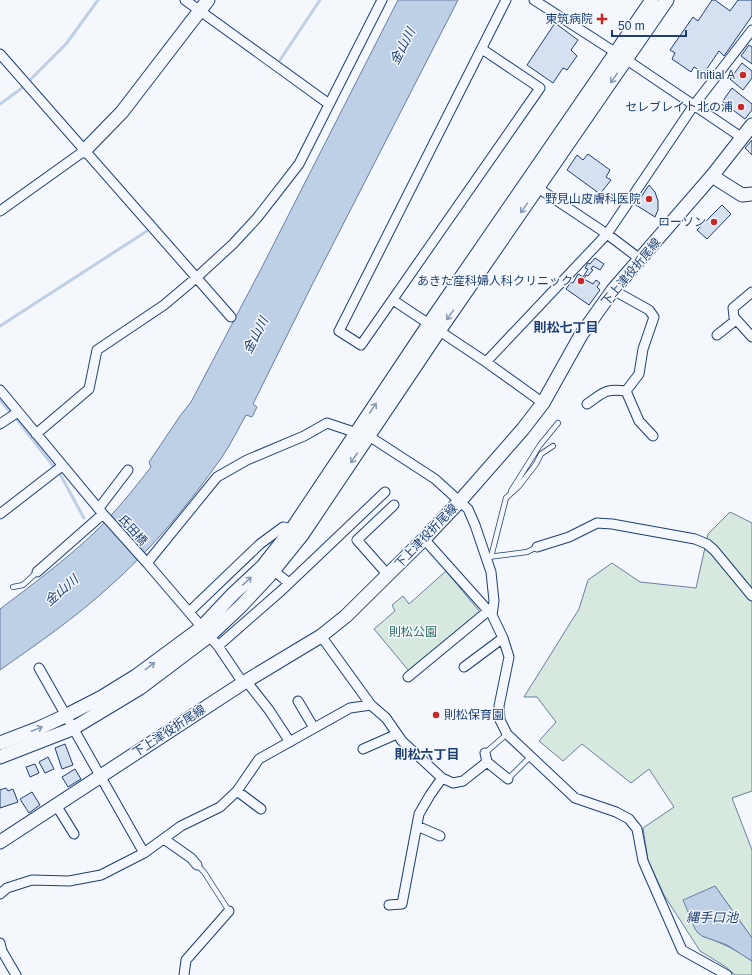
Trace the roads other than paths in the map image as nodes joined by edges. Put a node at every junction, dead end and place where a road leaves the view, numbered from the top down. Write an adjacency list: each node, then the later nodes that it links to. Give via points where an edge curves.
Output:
1 (185, 0): 7 (street)
2 (382, 0): 12 (street)
3 (506, 0): 9 (street)
4 (534, 0): 11 (street)
5 (652, 0): 11 (street)
6 (667, 0): 11 (street)
7 (204, 5): 12 (street); 16 (street, via 122,112)
8 (752, 30): 13 (street)
9 (482, 48): 26 (street, via 540,88); 26 (street, via 339,331 361,345)
10 (0, 54): 16 (street)
11 (621, 57): 13 (street); 18 (street, one-way to 18); 29 (street)
12 (330, 104): 23 (street, via 299,164 257,218)
13 (694, 105): 15 (street); 21 (street)
14 (752, 125): 15 (street, 下上津役折尾線)
15 (741, 137): 17 (street, 下上津役折尾線)
16 (84, 151): 20 (street); 23 (street)
17 (712, 176): 19 (street, via 742,195); 22 (street, 下上津役折尾線)
18 (538, 188): 21 (street); 29 (street, one-way to 29)
19 (752, 194)
20 (0, 211)
21 (607, 234): 22 (street); 32 (street)
22 (640, 259): 24 (street, 下上津役折尾線)
23 (196, 278): 27 (street); 40 (street, via 164,305 97,350 89,389)
24 (613, 290): 34 (street, via 649,310 654,317 643,349 639,374); 35 (street, 下上津役折尾線, via 581,335)
25 (752, 292): 28 (street, via 733,308)
26 (393, 300): 29 (street)
27 (231, 317)
28 (736, 320): 30 (street); 31 (street)
29 (434, 327): 32 (street); 41 (street)
30 (717, 335)
31 (752, 337)
32 (486, 362): 35 (street)
33 (0, 390): 37 (street, 氏田橋)
34 (626, 391): 36 (street, via 613,389); 42 (street, via 639,421)
35 (543, 403): 48 (street, 下上津役折尾線)
36 (587, 404)
37 (18, 412): 39 (street); 40 (street, 氏田橋)
38 (558, 423): 47 (lane, via 540,445)
39 (0, 424)
40 (36, 434): 44 (street, 氏田橋)
41 (363, 435): 48 (street, via 435,479); 52 (street); 56 (street, via 327,423 304,436 247,460 217,477); 57 (street, one-way to 57, via 302,535)
42 (653, 436)
43 (553, 446): 47 (lane, via 541,454 519,486)
44 (62, 466): 50 (street, 氏田橋); 51 (street)
45 (128, 470): 50 (street)
46 (385, 492): 60 (street)
47 (506, 498): 55 (lane)
48 (460, 501): 53 (street, 下上津役折尾線); 55 (street, via 468,509)
49 (394, 505): 59 (street, via 357,540)
50 (102, 513): 56 (street, 氏田橋); 58 (street)
51 (0, 514)
52 (292, 529): 63 (street, via 284,527 260,544); 66 (street, one-way to 52, via 233,594 263,566)
53 (424, 539): 59 (street, 下上津役折尾線); 64 (street)
54 (537, 547): 55 (lane, via 527,552); 62 (street, via 569,537 597,523 689,538 714,550)
55 (488, 557): 64 (street, via 494,601)
56 (145, 561): 63 (street, 氏田橋)
57 (274, 570): 60 (street); 66 (street)
58 (37, 572): 61 (lane, via 23,585)
59 (388, 575): 65 (street, 下上津役折尾線, via 346,616)
60 (289, 583): 66 (street)
61 (13, 587)
62 (752, 596)
63 (189, 612): 66 (street, 氏田橋)
64 (490, 613): 67 (street); 70 (street)
65 (321, 636): 71 (street, 下上津役折尾線); 73 (street)
66 (210, 637): 71 (street, 氏田橋); 74 (street, one-way to 66); 76 (street, via 140,688)
67 (503, 638): 68 (street); 78 (street, via 509,657 499,706 500,720)
68 (464, 667)
69 (39, 668): 74 (street)
70 (408, 677)
71 (245, 683): 79 (street, 氏田橋, via 269,710); 85 (street, 下上津役折尾線)
72 (298, 701): 75 (street)
73 (370, 705): 75 (street, via 350,708); 77 (street, via 386,718)
74 (65, 716): 76 (street); 80 (street, one-way to 74)
75 (314, 728): 79 (street)
76 (72, 729): 82 (street); 85 (street)
77 (397, 734): 81 (street); 86 (street)
78 (507, 734): 83 (street); 84 (lane)
79 (290, 742): 88 (street, via 259,759)
80 (0, 743)
81 (363, 749)
82 (0, 756)
83 (531, 756): 87 (lane); 104 (street, via 575,798 629,818 637,829 643,861 682,950)
84 (486, 758): 86 (street, via 462,781 453,782); 87 (street)
85 (101, 776): 89 (street, 下上津役折尾線); 96 (street)
86 (442, 778): 91 (street, via 419,814)
87 (508, 779)
88 (236, 791): 90 (street); 94 (street, via 220,807 181,826)
89 (56, 805): 92 (street); 95 (street, 下上津役折尾線)
90 (261, 809)
91 (417, 826): 93 (street); 99 (street, via 402,904)
92 (74, 834)
93 (440, 836)
94 (164, 839): 96 (street); 97 (street)
95 (0, 842)
96 (144, 853): 98 (street, via 101,875 69,881 32,880 7,888)
97 (197, 865): 100 (lane)
98 (0, 894)
99 (389, 905)
100 (229, 911): 103 (street, via 186,960)
101 (0, 943): 102 (street)
102 (16, 975)
103 (184, 975)
104 (726, 975)

